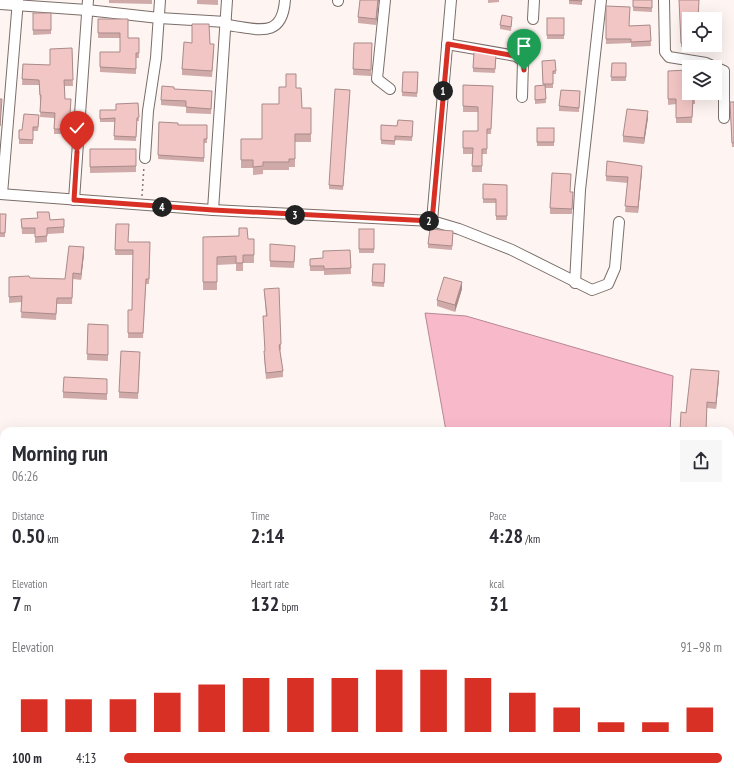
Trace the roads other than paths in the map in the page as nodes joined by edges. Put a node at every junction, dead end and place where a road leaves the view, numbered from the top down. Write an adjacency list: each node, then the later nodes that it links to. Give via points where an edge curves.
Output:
1 (160, 0): 12 (street)
2 (227, 0): 14 (street)
3 (285, 0): 14 (street, via 284,12 276,27 268,29)
4 (386, 0): 16 (street, via 377,79)
5 (451, 0): 15 (street)
6 (534, 0): 13 (street)
7 (601, 0): 25 (street, via 580,190)
8 (664, 0): 18 (street, via 664,52 669,57 706,63 724,71)
9 (18, 3): 10 (street); 11 (street); 20 (street)
10 (0, 4)
11 (87, 5): 12 (street); 21 (street)
12 (158, 18): 14 (street); 19 (street)
13 (533, 19)
14 (226, 24): 22 (street)
15 (448, 44): 17 (street, via 516,56 523,61); 23 (street)
16 (390, 89)
17 (522, 97)
18 (724, 118)
19 (145, 158)
20 (1, 194): 21 (street)
21 (74, 200): 22 (street)
22 (213, 210): 23 (street)
23 (432, 221): 25 (street, via 460,229 512,250)
24 (619, 222): 25 (street, via 615,268 608,284 592,290)
25 (575, 283)

